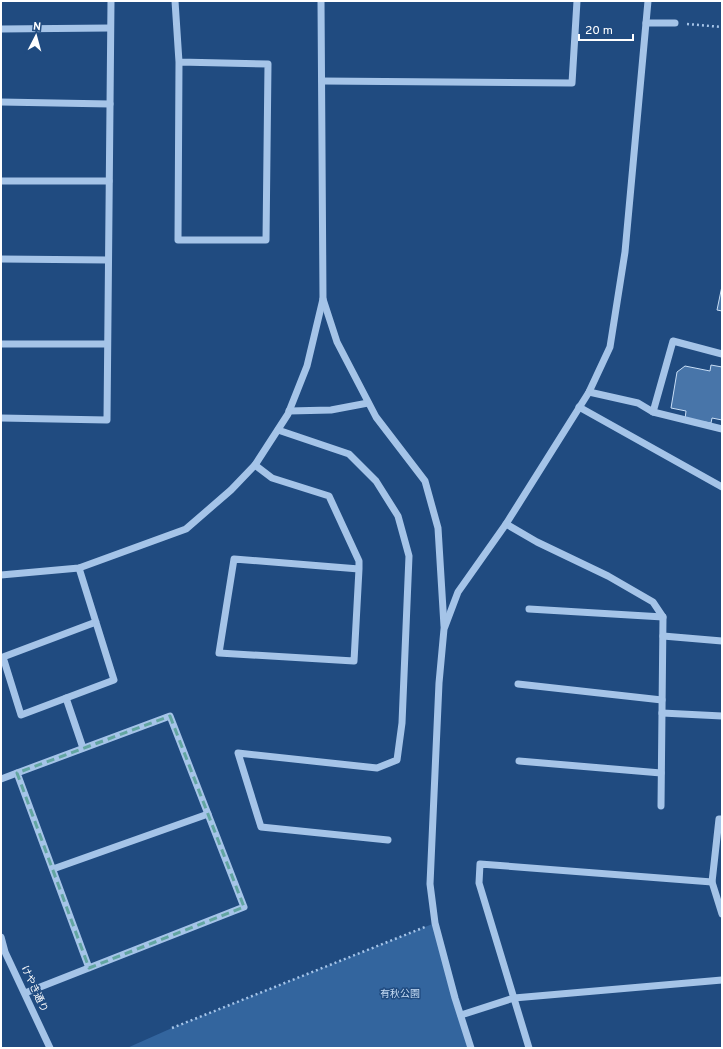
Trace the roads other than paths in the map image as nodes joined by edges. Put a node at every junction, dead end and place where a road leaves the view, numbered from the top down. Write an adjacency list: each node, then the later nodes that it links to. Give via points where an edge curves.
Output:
1 (111, 1): 8 (street)
2 (175, 1): 10 (street)
3 (321, 1): 11 (street)
4 (577, 1): 11 (street, via 572,83)
5 (648, 1): 6 (street)
6 (646, 23): 7 (street); 22 (street, via 625,252 610,346)
7 (675, 23)
8 (110, 28): 9 (street); 13 (street)
9 (1, 29)
10 (179, 62): 10 (street, via 178,240 266,240 268,64)
11 (322, 80): 18 (street)
12 (1, 102): 13 (street)
13 (110, 104): 15 (street)
14 (1, 181): 15 (street)
15 (109, 181): 17 (street)
16 (1, 258): 17 (street)
17 (108, 260): 20 (street)
18 (323, 299): 23 (street, via 336,342); 25 (street, via 307,366)
19 (1, 344): 20 (street)
20 (107, 344): 27 (street, via 106,420)
21 (722, 354): 26 (street, via 673,341)
22 (589, 392): 24 (street); 26 (street, via 638,403)
23 (368, 403): 25 (street, via 331,410); 39 (street, via 425,481 438,528)
24 (580, 407): 31 (street); 32 (street)
25 (290, 411): 29 (street)
26 (653, 412): 28 (street)
27 (1, 418)
28 (722, 429)
29 (278, 430): 30 (street); 55 (street, via 349,454 376,481 398,516 409,556 402,723 397,760 377,768 238,753 261,827)
30 (255, 465): 33 (street, via 231,490 186,529); 34 (street, via 272,478 329,496 359,561)
31 (722, 487)
32 (506, 524): 37 (street, via 653,602); 39 (street, via 458,592)
33 (79, 568): 35 (street); 38 (street)
34 (359, 569): 34 (street, via 354,662 219,653 234,558)
35 (1, 575)
36 (530, 609): 37 (street)
37 (663, 618): 40 (street)
38 (96, 622): 43 (street, via 114,680); 43 (street, via 3,657 21,715)
39 (444, 629): 65 (street, via 439,683 430,884 435,923)
40 (663, 636): 41 (street); 44 (street)
41 (722, 641)
42 (518, 684): 44 (street)
43 (66, 698): 47 (street)
44 (662, 700): 45 (street)
45 (662, 713): 46 (street); 50 (street)
46 (722, 716)
47 (83, 748): 49 (street); 53 (street, via 170,716)
48 (519, 761): 50 (street)
49 (17, 773): 51 (street); 56 (street)
50 (661, 773): 52 (street)
51 (1, 779)
52 (661, 806)
53 (208, 814): 56 (street); 61 (street, via 244,907)
54 (722, 819): 57 (street, via 719,819)
55 (388, 840)
56 (53, 869): 61 (street)
57 (712, 882): 58 (street); 64 (street, via 480,864 479,883)
58 (722, 914)
59 (1, 937): 60 (street, けやき通り)
60 (3, 953): 63 (street, けやき通り)
61 (89, 968): 63 (street)
62 (722, 980): 64 (street)
63 (25, 993): 66 (street, けやき通り)
64 (514, 998): 65 (street); 68 (street)
65 (461, 1015): 67 (street)
66 (50, 1048)
67 (471, 1048)
68 (529, 1048)

